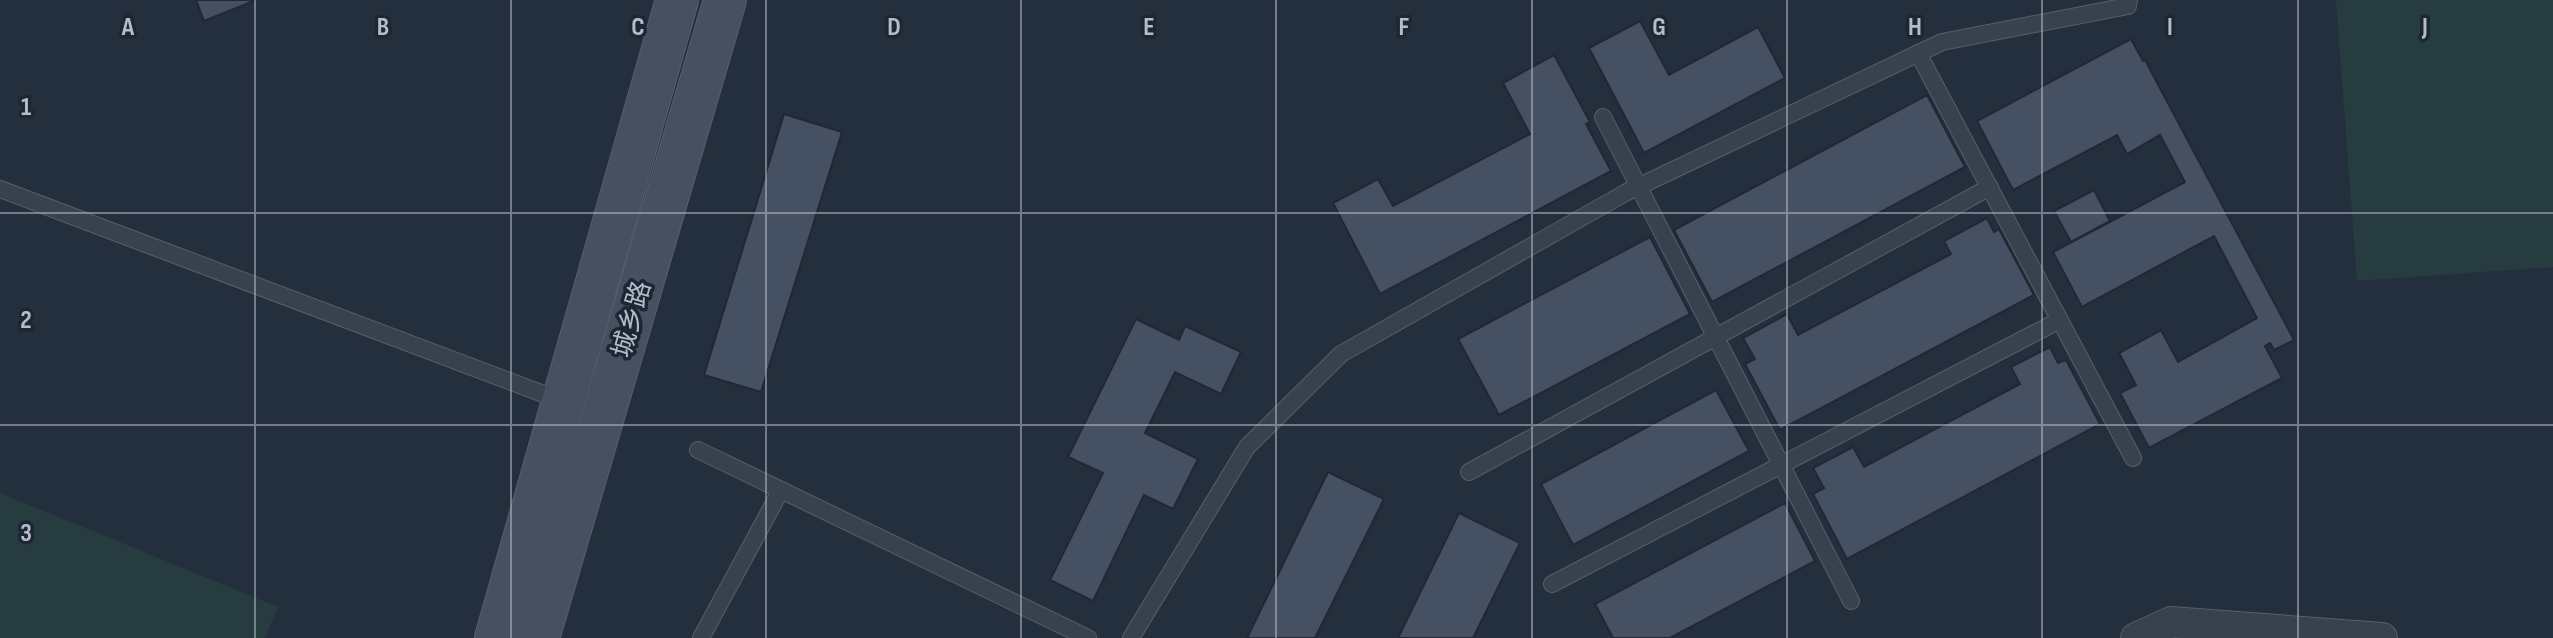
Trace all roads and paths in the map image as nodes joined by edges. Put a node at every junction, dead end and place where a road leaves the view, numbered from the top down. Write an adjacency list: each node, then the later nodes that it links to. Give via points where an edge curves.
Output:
1 (677, 0): 11 (main road, 城乡路)
2 (725, 0): 20 (main road, 城乡路)
3 (2129, 0): 4 (lane, via 2128,6 1942,42)
4 (1918, 53): 6 (lane); 7 (lane)
5 (1603, 117): 6 (lane)
6 (1638, 187): 10 (lane); 23 (lane, via 1341,354 1247,447)
7 (1990, 187): 9 (lane); 10 (lane)
8 (0, 189): 11 (lane)
9 (2060, 320): 13 (lane); 14 (lane)
10 (1716, 337): 14 (lane); 15 (lane)
11 (563, 401): 19 (main road, 城乡路)
12 (698, 450): 16 (lane)
13 (2133, 458)
14 (1781, 465): 17 (lane); 18 (lane)
15 (1469, 472)
16 (781, 490): 21 (lane); 22 (lane)
17 (1552, 584)
18 (1851, 601)
19 (496, 638)
20 (538, 638)
21 (701, 638)
22 (1088, 638)
23 (1131, 638)
24 (2136, 638): 25 (street, via 2171,622)
25 (2382, 638)

